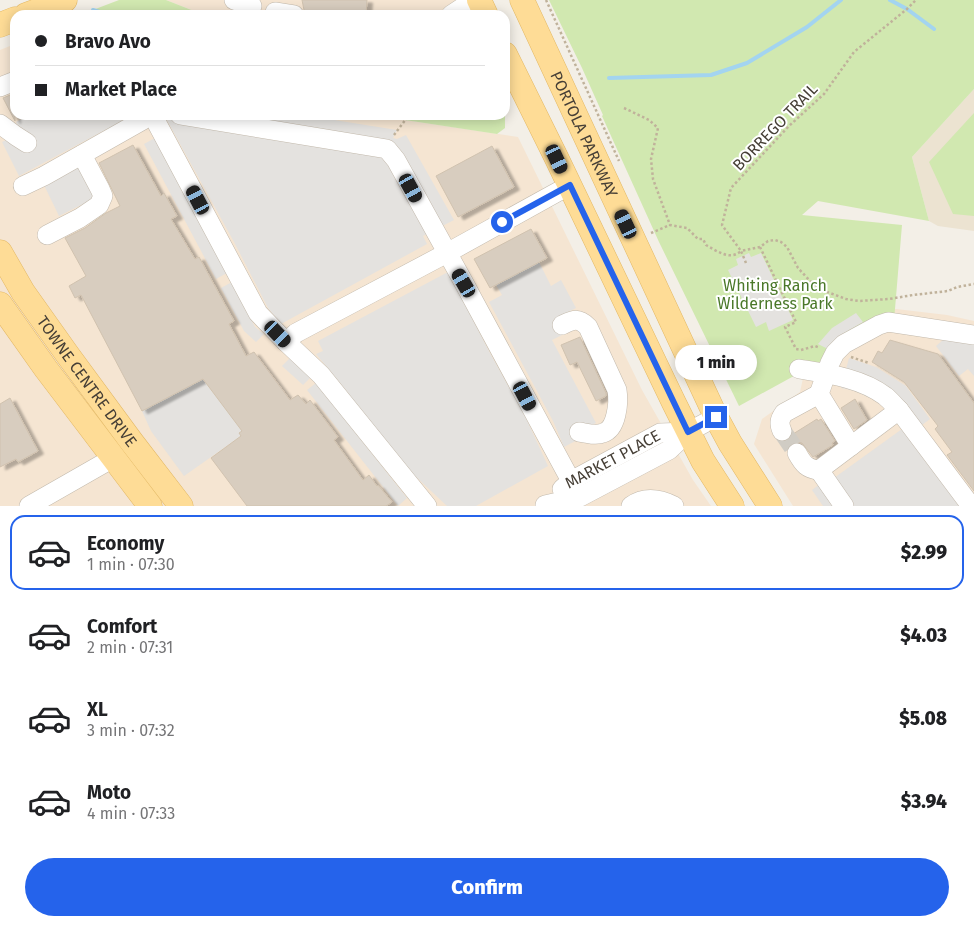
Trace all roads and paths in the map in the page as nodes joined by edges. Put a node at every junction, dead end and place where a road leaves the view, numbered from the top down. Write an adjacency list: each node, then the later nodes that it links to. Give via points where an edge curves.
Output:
1 (65, 0): 6 (main road)
2 (479, 0): 7 (street)
3 (522, 0): 38 (main road, PORTOLA PARKWAY)
4 (546, 0): 18 (path)
5 (916, 0): 23 (path, BORREGO TRAIL, via 854,52 824,94 731,188 722,225)
6 (39, 10)
7 (458, 10)
8 (510, 64): 19 (main road)
9 (624, 108): 23 (path, via 658,128 652,159 653,179 670,225 687,228 706,245 725,255 737,254)
10 (141, 120): 17 (street)
11 (150, 120): 31 (street, via 258,313)
12 (210, 120): 16 (street)
13 (405, 120): 16 (path)
14 (0, 124): 15 (street)
15 (27, 142)
16 (387, 149): 25 (street)
17 (82, 155): 20 (street); 21 (street, via 103,196 99,205)
18 (620, 162)
19 (570, 185): 25 (street); 41 (main road)
20 (23, 186)
21 (47, 235)
22 (760, 247): 23 (path); 27 (path, via 768,241 781,242 811,282 846,299 889,299 948,292); 32 (path, via 796,322 785,327 796,349 815,346)
23 (741, 250): 26 (path)
24 (0, 252): 50 (main road, TOWNE CENTRE DRIVE, via 66,354)
25 (447, 253): 31 (street, via 296,333); 46 (street)
26 (746, 263)
27 (974, 284)
28 (0, 304): 44 (main road, TOWNE CENTRE DRIVE)
29 (562, 326): 40 (street, via 577,320 588,327 618,396 611,428 596,434)
30 (974, 335): 32 (street, via 888,322 844,344)
31 (286, 342): 51 (street, via 321,375)
32 (835, 352): 33 (path); 35 (street)
33 (869, 363)
34 (799, 369): 35 (street)
35 (826, 373): 36 (street); 37 (street, via 865,384)
36 (819, 394): 39 (street, via 784,413 779,422); 42 (street)
37 (899, 410): 42 (street); 57 (street)
38 (716, 417): 41 (street, MARKET PLACE); 55 (main road, PORTOLA PARKWAY)
39 (782, 431)
40 (579, 432)
41 (688, 432): 46 (street, MARKET PLACE, via 660,433); 47 (street, MARKET PLACE, via 669,450 580,498); 54 (main road)
42 (851, 446): 45 (street)
43 (797, 453): 45 (street, via 806,466)
44 (113, 458): 48 (street); 49 (main road, TOWNE CENTRE DRIVE)
45 (819, 470): 56 (street)
46 (571, 481): 47 (street, MARKET PLACE)
47 (544, 505)
48 (29, 506)
49 (150, 506)
50 (181, 506)
51 (428, 506)
52 (631, 506): 53 (street, via 646,500 660,500)
53 (674, 506)
54 (732, 506)
55 (770, 506)
56 (844, 506)
57 (970, 506)

